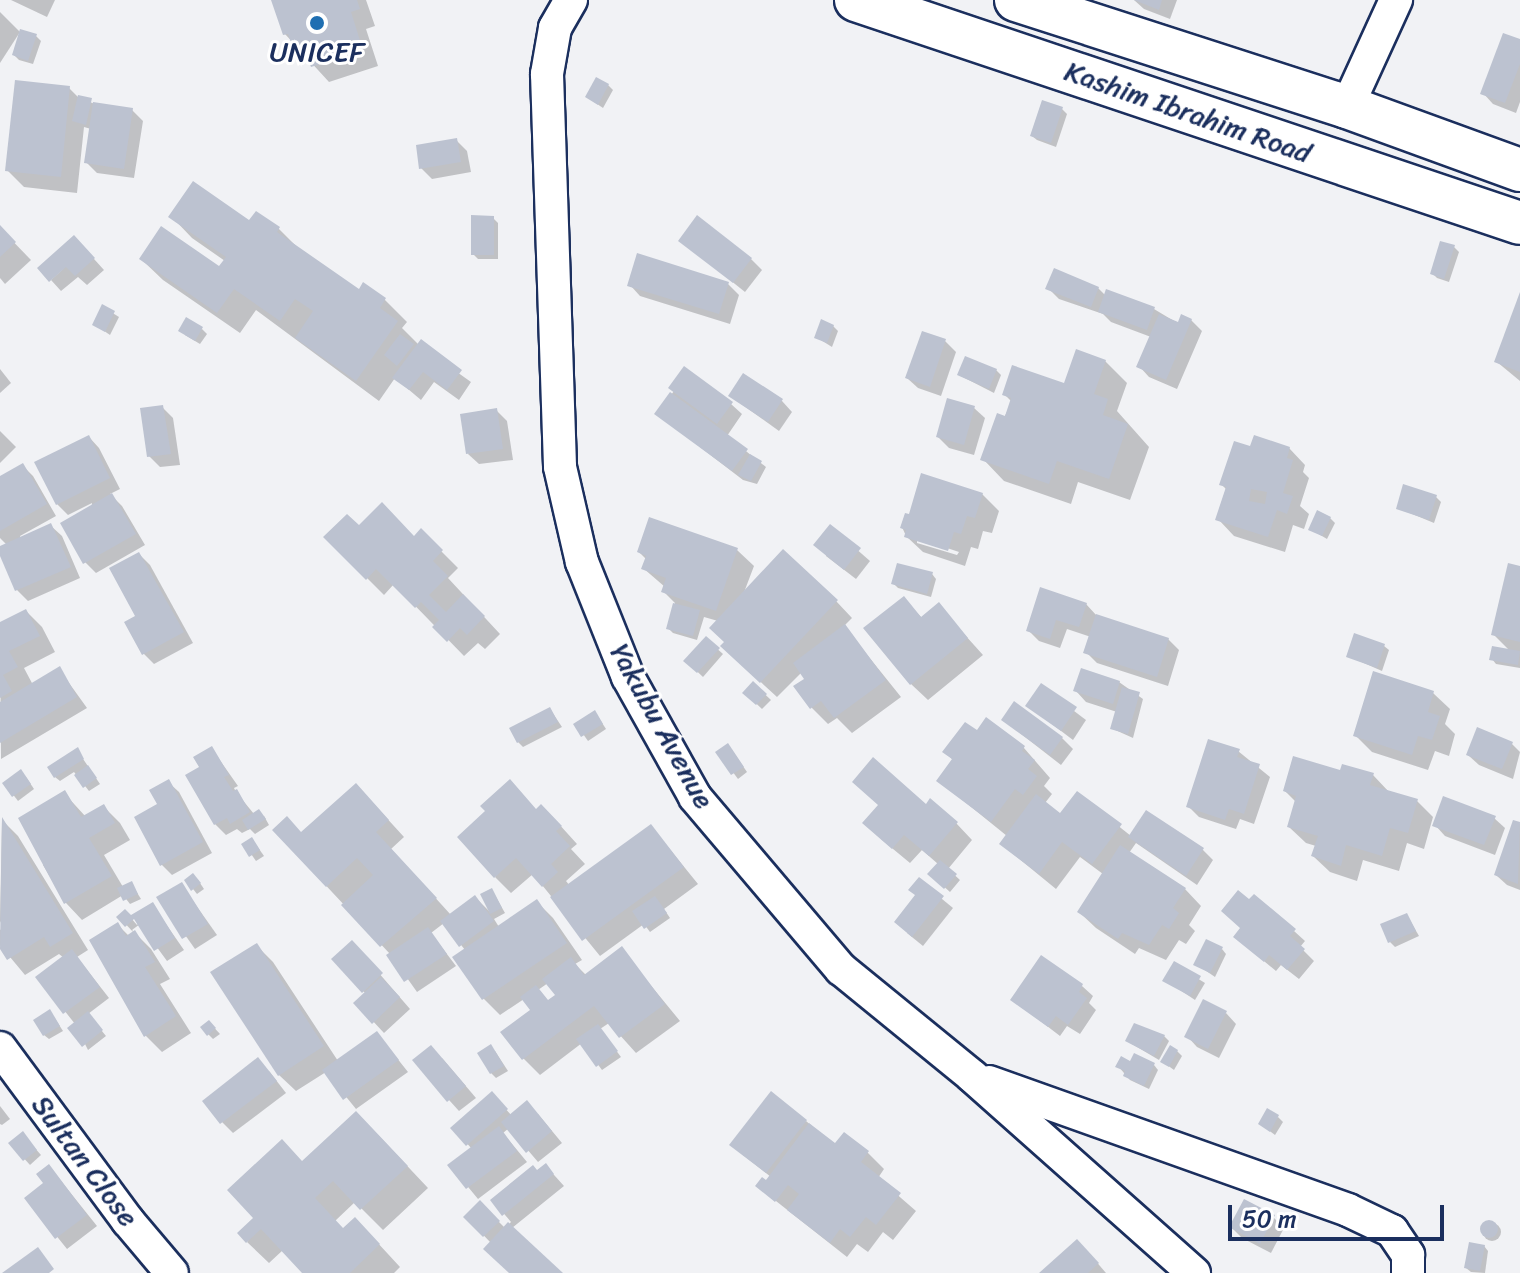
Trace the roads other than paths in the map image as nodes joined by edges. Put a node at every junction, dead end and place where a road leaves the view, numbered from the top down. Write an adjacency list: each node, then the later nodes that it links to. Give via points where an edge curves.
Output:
1 (856, 0): 6 (street, Kashim Ibrahim Road)
2 (1016, 0): 5 (street, Kashim Ibrahim Road)
3 (1396, 0): 7 (street)
4 (558, 9): 11 (street, Yakubu Avenue, via 547,74 560,467 582,562 628,677 695,797 841,969)
5 (1149, 43): 6 (street); 7 (street, Kashim Ibrahim Road)
6 (1135, 92): 9 (street, Kashim Ibrahim Road)
7 (1347, 107): 8 (street, Kashim Ibrahim Road)
8 (1520, 170)
9 (1520, 223)
10 (0, 1048): 12 (street, Sultan Close)
11 (972, 1076): 13 (street, Yakubu Avenue); 14 (street, via 1348,1210 1392,1231 1408,1255)
12 (172, 1273)
13 (1194, 1273)
14 (1408, 1273)

